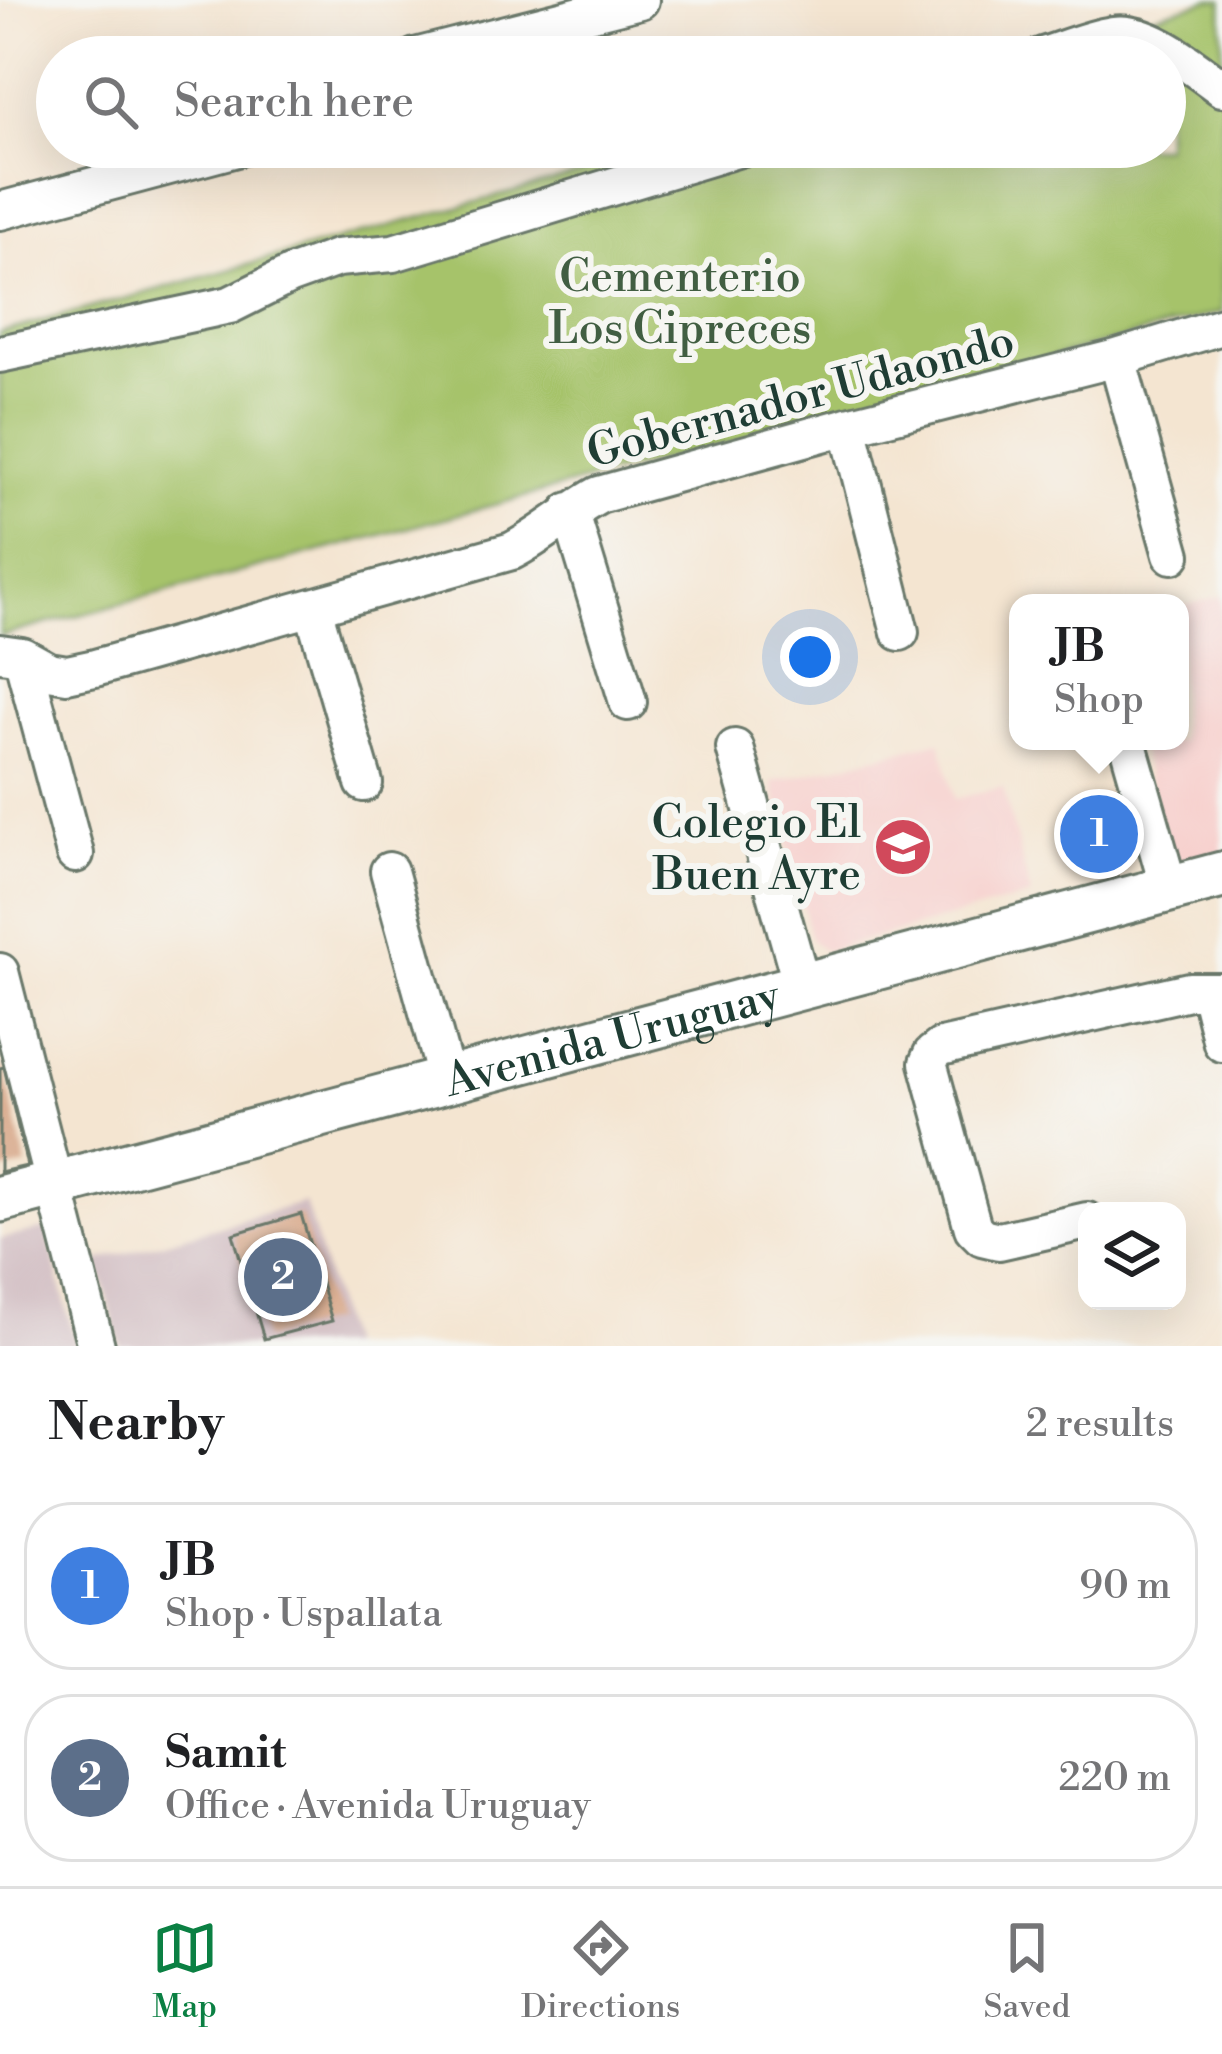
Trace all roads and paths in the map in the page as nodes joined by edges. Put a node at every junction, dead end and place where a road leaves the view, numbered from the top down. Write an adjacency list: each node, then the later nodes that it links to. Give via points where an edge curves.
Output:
1 (640, 0): 2 (street)
2 (571, 8): 3 (street)
3 (482, 36)
4 (1186, 62): 5 (street)
5 (1222, 88)
6 (161, 168): 8 (street)
7 (673, 168): 10 (street, via 394,253 337,259 230,305)
8 (0, 211)
9 (1222, 326): 11 (street, Gobernador Udaondo)
10 (0, 354)
11 (1117, 358): 12 (street, Gobernador Udaondo); 14 (street)
12 (848, 426): 13 (street, Gobernador Udaondo, via 598,495); 16 (street)
13 (570, 511): 15 (street, Gobernador Udaondo, via 512,551); 18 (street)
14 (1172, 555)
15 (313, 608): 17 (street, Gobernador Udaondo, via 68,674); 21 (street)
16 (899, 632)
17 (11, 654): 22 (street)
18 (628, 702)
19 (735, 748): 27 (street)
20 (1130, 750): 25 (street)
21 (364, 783)
22 (75, 854)
23 (388, 872): 30 (street)
24 (1222, 875): 25 (main road, Avenida Uruguay)
25 (1169, 888): 27 (main road, Avenida Uruguay)
26 (0, 973): 31 (street)
27 (802, 986): 30 (main road, Avenida Uruguay)
28 (1215, 991): 29 (street); 33 (street, via 932,1054 973,1228 999,1241)
29 (1222, 1043)
30 (447, 1081): 31 (main road, Avenida Uruguay)
31 (53, 1185): 32 (main road, Avenida Uruguay); 34 (street)
32 (0, 1199)
33 (1078, 1223)
34 (96, 1346)

